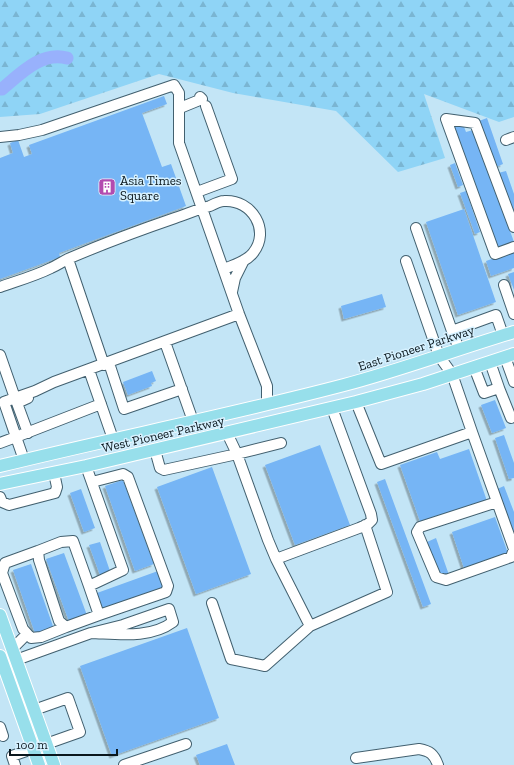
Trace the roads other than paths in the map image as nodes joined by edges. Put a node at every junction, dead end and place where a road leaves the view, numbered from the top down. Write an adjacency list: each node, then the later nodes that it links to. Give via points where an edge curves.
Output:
1 (200, 97): 3 (lane, via 202,99)
2 (206, 106): 5 (lane, via 232,179)
3 (180, 108): 4 (lane, via 179,93 174,85 42,130); 5 (lane, via 179,143)
4 (0, 137)
5 (197, 192): 6 (lane)
6 (203, 208): 10 (lane); 11 (lane, via 224,201 236,202 254,214 259,224 260,236 252,255); 13 (lane)
7 (416, 228): 19 (lane)
8 (514, 229): 9 (lane, via 475,124 446,119 495,254)
9 (514, 247)
10 (68, 259): 15 (lane, via 53,268); 27 (lane)
11 (244, 260): 13 (lane); 16 (lane, via 235,278)
12 (406, 262): 24 (lane)
13 (224, 269): 16 (lane)
14 (504, 285): 18 (lane)
15 (0, 287)
16 (232, 292): 17 (lane)
17 (239, 314): 21 (lane); 40 (lane, via 267,386)
18 (514, 314)
19 (452, 331): 20 (lane, via 496,315); 22 (lane)
20 (508, 334): 22 (main road, East Pioneer Parkway)
21 (165, 342): 27 (lane); 35 (lane)
22 (459, 349): 24 (main road, East Pioneer Parkway)
23 (0, 355): 30 (lane)
24 (438, 356): 31 (lane); 36 (main road, East Pioneer Parkway)
25 (509, 356): 26 (main road); 32 (lane)
26 (490, 362): 28 (main road); 34 (lane)
27 (106, 364): 29 (lane); 35 (lane, via 124,409)
28 (474, 367): 31 (main road); 34 (lane, via 484,393)
29 (89, 370): 33 (lane); 39 (lane)
30 (3, 373): 37 (lane)
31 (452, 374): 38 (main road); 46 (lane)
32 (514, 379)
33 (48, 385): 37 (lane); 47 (lane, via 50,390 17,403)
34 (499, 388): 44 (lane)
35 (182, 389): 45 (lane)
36 (326, 389): 40 (main road, West Pioneer Parkway)
37 (14, 398): 42 (lane, via 4,402)
38 (356, 402): 41 (main road); 46 (lane, via 381,464)
39 (100, 404): 47 (lane); 50 (lane)
40 (268, 404): 43 (main road, West Pioneer Parkway)
41 (332, 408): 48 (main road, West Pioneer Parkway); 63 (lane, via 371,514 372,520)
42 (4, 412): 49 (lane)
43 (223, 415): 45 (main road, West Pioneer Parkway); 48 (main road)
44 (511, 418)
45 (192, 421): 50 (main road, West Pioneer Parkway)
46 (472, 432): 62 (lane)
47 (28, 433): 49 (lane)
48 (227, 433): 53 (main road, West Pioneer Parkway); 54 (lane)
49 (16, 437): 51 (lane); 55 (lane)
50 (113, 439): 55 (main road, West Pioneer Parkway)
51 (0, 442)
52 (281, 443): 54 (lane)
53 (155, 450): 54 (lane, via 160,468 164,470); 57 (main road, West Pioneer Parkway)
54 (238, 454): 65 (lane)
55 (24, 460): 56 (main road, West Pioneer Parkway)
56 (0, 466)
57 (86, 466): 58 (main road, West Pioneer Parkway); 59 (lane)
58 (54, 473): 60 (main road, West Pioneer Parkway); 61 (lane, via 58,487 55,493 9,505 2,502)
59 (92, 482): 66 (lane, via 123,570); 69 (lane, via 123,474 128,477 168,586 166,592)
60 (0, 484)
61 (0, 496)
62 (497, 502): 62 (lane, via 514,550 511,557 446,580 436,577 417,532 420,527)
63 (365, 525): 65 (lane); 70 (lane, via 387,592)
64 (38, 551): 66 (lane, via 61,542 73,541); 71 (lane, via 59,621); 73 (lane, via 5,563 2,573)
65 (276, 559): 70 (lane)
66 (89, 586): 69 (lane)
67 (212, 603): 70 (lane, via 231,659 265,666)
68 (0, 615): 74 (main road)
69 (99, 616): 71 (lane)
70 (310, 626)
71 (66, 627): 73 (lane, via 30,638)
72 (91, 633): 72 (lane, via 144,634 173,622 169,609); 74 (lane)
73 (27, 634): 74 (lane)
74 (14, 654): 76 (main road)
75 (0, 656): 77 (main road)
76 (21, 672): 77 (lane); 78 (main road)
77 (4, 678): 81 (main road)
78 (34, 710): 79 (main road); 79 (lane, via 68,698 80,732)
79 (46, 744): 81 (lane); 85 (main road)
80 (186, 744): 86 (lane)
81 (34, 749): 83 (lane, via 12,756); 84 (main road)
82 (356, 758): 87 (lane, via 419,749 434,756)
83 (15, 765)
84 (39, 765)
85 (54, 765)
86 (124, 765)
87 (438, 765)

